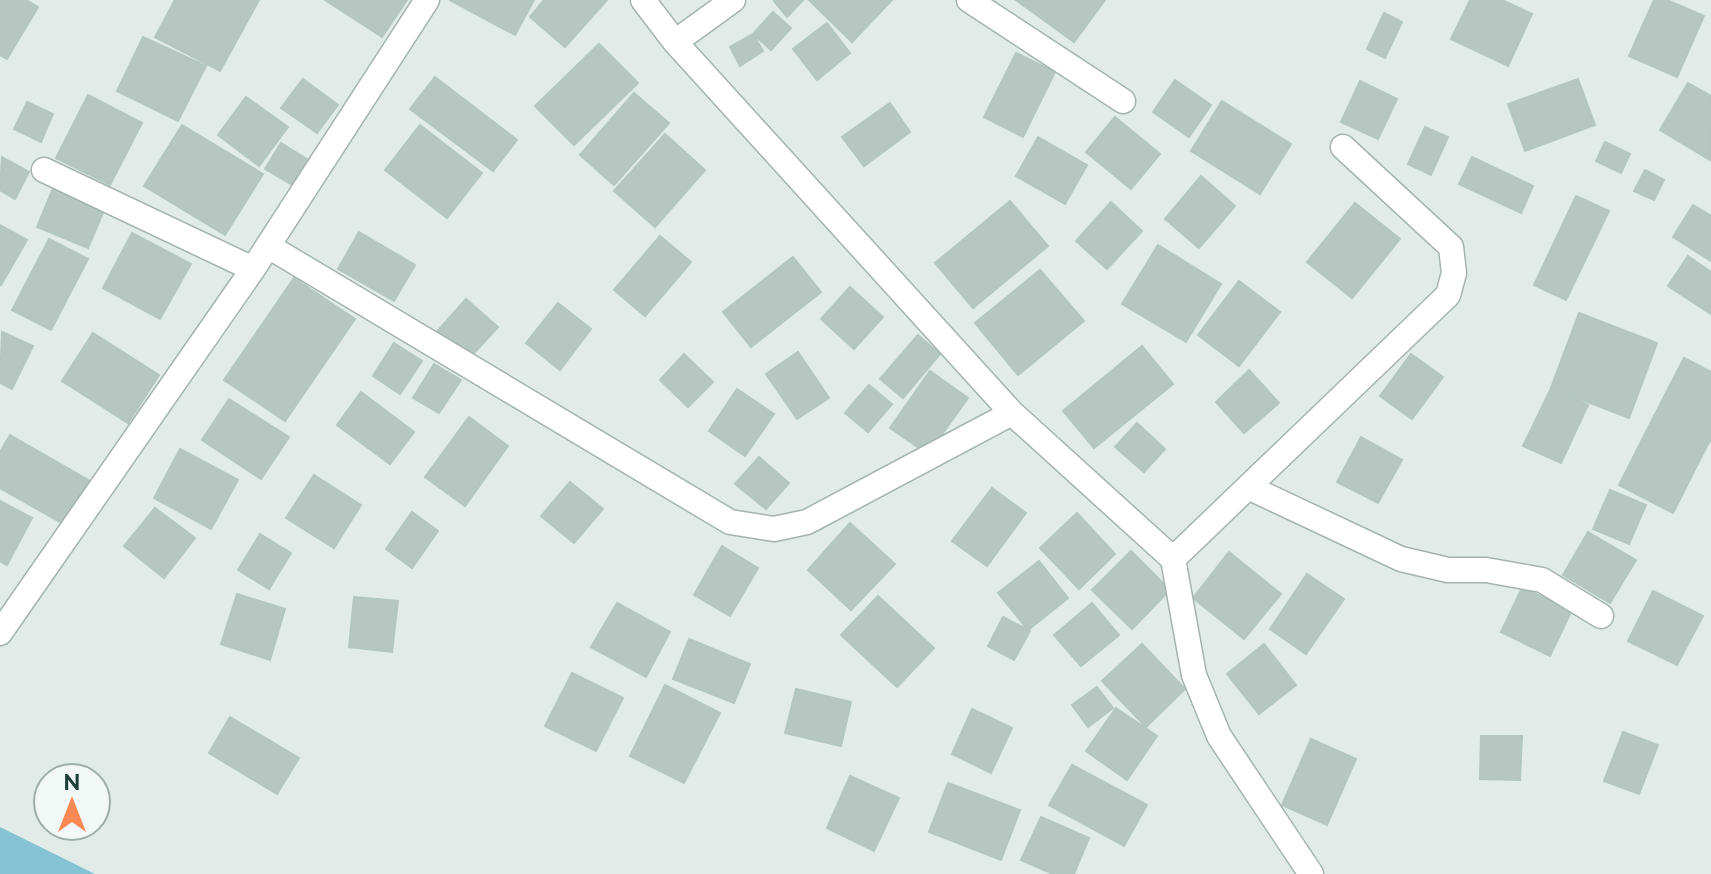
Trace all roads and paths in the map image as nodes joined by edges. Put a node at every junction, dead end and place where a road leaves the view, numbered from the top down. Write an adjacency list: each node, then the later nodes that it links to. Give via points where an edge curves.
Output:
1 (427, 0): 9 (street)
2 (643, 0): 5 (street)
3 (733, 0): 5 (street)
4 (969, 0): 6 (street)
5 (675, 42): 11 (street)
6 (1123, 101)
7 (1343, 147): 12 (street, via 1451,247 1454,273 1448,295)
8 (44, 170): 10 (street)
9 (268, 246): 10 (street); 11 (street, via 730,522 774,529 807,522)
10 (253, 269): 15 (street)
11 (1012, 413): 13 (street)
12 (1248, 487): 13 (street); 14 (street, via 1401,559 1542,580)
13 (1173, 559): 16 (street, via 1194,675 1219,736)
14 (1601, 616)
15 (0, 633)
16 (1311, 874)

